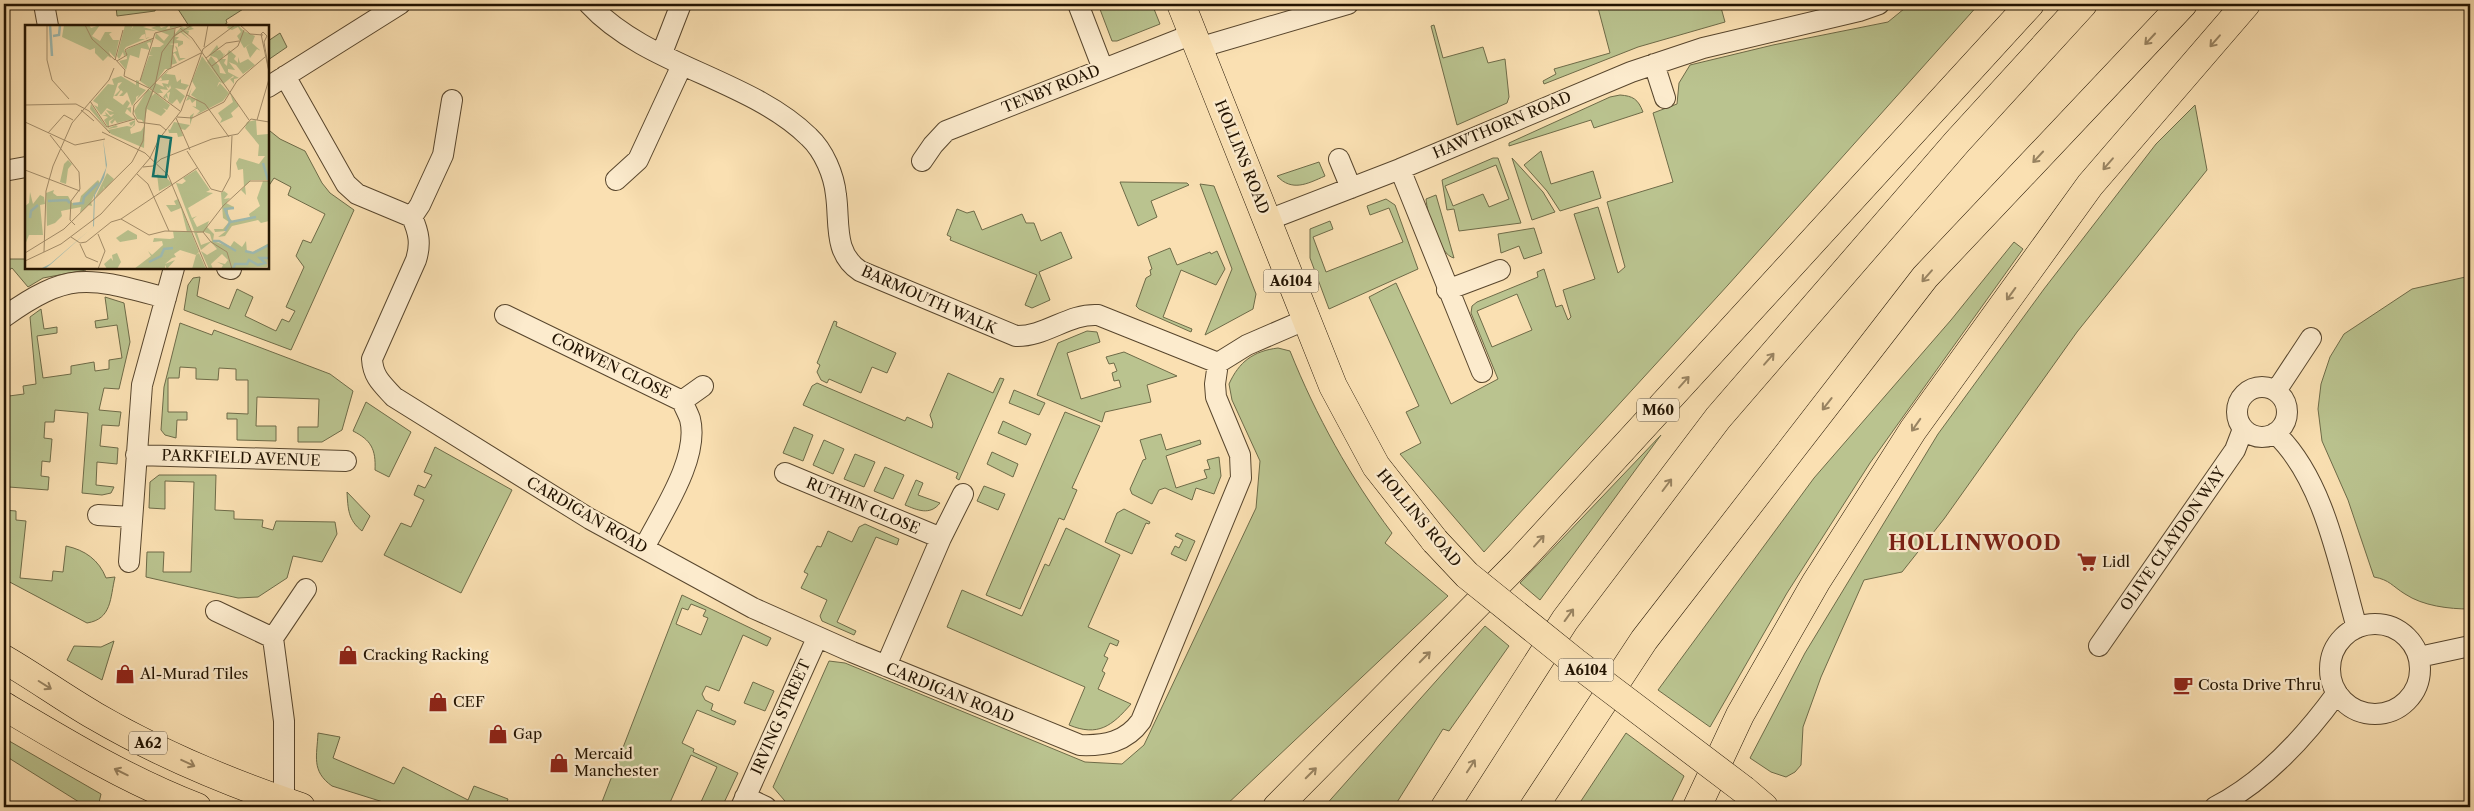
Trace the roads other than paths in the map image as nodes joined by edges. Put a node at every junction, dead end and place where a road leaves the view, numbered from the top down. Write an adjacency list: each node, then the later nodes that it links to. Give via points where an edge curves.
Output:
1 (44, 4): 13 (street)
2 (400, 4): 19 (street)
3 (589, 4): 15 (street, BARMOUTH WALK, via 620,30)
4 (681, 4): 15 (street)
5 (1078, 4): 18 (street)
6 (1181, 4): 14 (main road, HOLLINS ROAD / A6104)
7 (1348, 4): 14 (street, TENBY ROAD)
8 (1879, 4): 16 (street, HAWTHORN ROAD, via 1703,48)
9 (2030, 4): 73 (main road, M60, one-way to 9, via 1520,561)
10 (2083, 4): 74 (main road, one-way to 10, via 1565,620 1718,418 1957,142)
11 (2183, 4): 75 (main road, one-way to 75, via 1925,277 1644,640)
12 (2246, 4): 76 (main road, one-way to 76, via 2090,184 1913,430 1816,582 1740,714)
13 (48, 25)
14 (1195, 41): 18 (street, TENBY ROAD); 31 (main road, HOLLINS ROAD / A6104)
15 (662, 53): 17 (street, BARMOUTH WALK)
16 (1654, 64): 21 (street); 26 (street, HAWTHORN ROAD, via 1536,110)
17 (682, 65): 28 (street, via 638,160); 40 (street, BARMOUTH WALK, via 770,106 811,138 832,176 840,246 851,265 1016,336 1032,335 1078,317 1098,315)
18 (1103, 69): 24 (street, TENBY ROAD, via 946,131)
19 (285, 76): 20 (street); 30 (street, via 346,184 357,194)
20 (269, 86)
21 (1665, 98)
22 (452, 100): 30 (street, via 443,155)
23 (1339, 159): 29 (street)
24 (922, 161)
25 (25, 166): 27 (street)
26 (1400, 169): 29 (street, HAWTHORN ROAD); 34 (street)
27 (4, 171)
28 (616, 180)
29 (1351, 188): 31 (street, HAWTHORN ROAD)
30 (412, 217): 54 (street, CARDIGAN ROAD, via 420,246 372,359 378,381 394,396 590,519)
31 (1268, 220): 38 (main road, HOLLINS ROAD / A6104)
32 (174, 269): 35 (street)
33 (1500, 270): 34 (street)
34 (1447, 290): 41 (street)
35 (166, 298): 37 (street, via 105,283 70,281 42,291); 47 (street, via 142,385)
36 (505, 315): 44 (street, CORWEN CLOSE)
37 (4, 317)
38 (1305, 320): 40 (street, via 1246,345); 69 (main road, HOLLINS ROAD / A6104, bridge, via 1333,386 1376,466 1435,540 1468,575)
39 (2312, 338): 43 (street)
40 (1218, 363): 65 (street, CARDIGAN ROAD, via 1216,398 1240,454 1241,478 1150,702 1133,732 1117,741 1080,745)
41 (1482, 372)
42 (703, 386): 44 (street)
43 (2276, 391): 45 (street, via 2261,386 2240,398 2236,414); 46 (street, via 2284,401 2287,413 2283,425)
44 (682, 401): 54 (street, CORWEN CLOSE, via 690,419 689,452 682,474)
45 (2243, 429): 46 (street, via 2258,437); 61 (street, OLIVE CLAYDON WAY, via 2235,450)
46 (2274, 433): 58 (street, via 2289,446 2329,526)
47 (136, 455): 48 (street, PARKFIELD AVENUE); 52 (street)
48 (346, 461)
49 (785, 473): 53 (street, RUTHIN CLOSE)
50 (963, 494): 53 (street)
51 (98, 515): 52 (street)
52 (132, 517): 55 (street)
53 (941, 538): 65 (street)
54 (644, 548): 60 (street, CARDIGAN ROAD, via 753,608)
55 (129, 562)
56 (306, 589): 59 (street)
57 (216, 611): 59 (street)
58 (2357, 628): 63 (street, via 2380,624 2392,627 2410,641); 66 (street, via 2334,650 2331,672)
59 (274, 638): 70 (street)
60 (817, 638): 65 (street, CARDIGAN ROAD); 68 (street, IRVING STREET)
61 (2099, 646)
62 (2470, 646): 63 (street)
63 (2419, 657): 66 (street, via 2415,689 2397,708 2371,714 2358,710)
64 (4, 660): 70 (main road, A62, one-way to 70, via 95,716 184,762)
65 (886, 666)
66 (2338, 693): 77 (street, via 2274,764)
67 (4, 706): 71 (main road, A62, one-way to 67, via 161,793)
68 (743, 802): 72 (street, IRVING STREET)
69 (1758, 803)
70 (290, 805)
71 (197, 807)
72 (766, 807)
73 (1276, 807)
74 (1445, 807)
75 (1534, 807)
76 (1698, 807)
77 (2215, 807)

